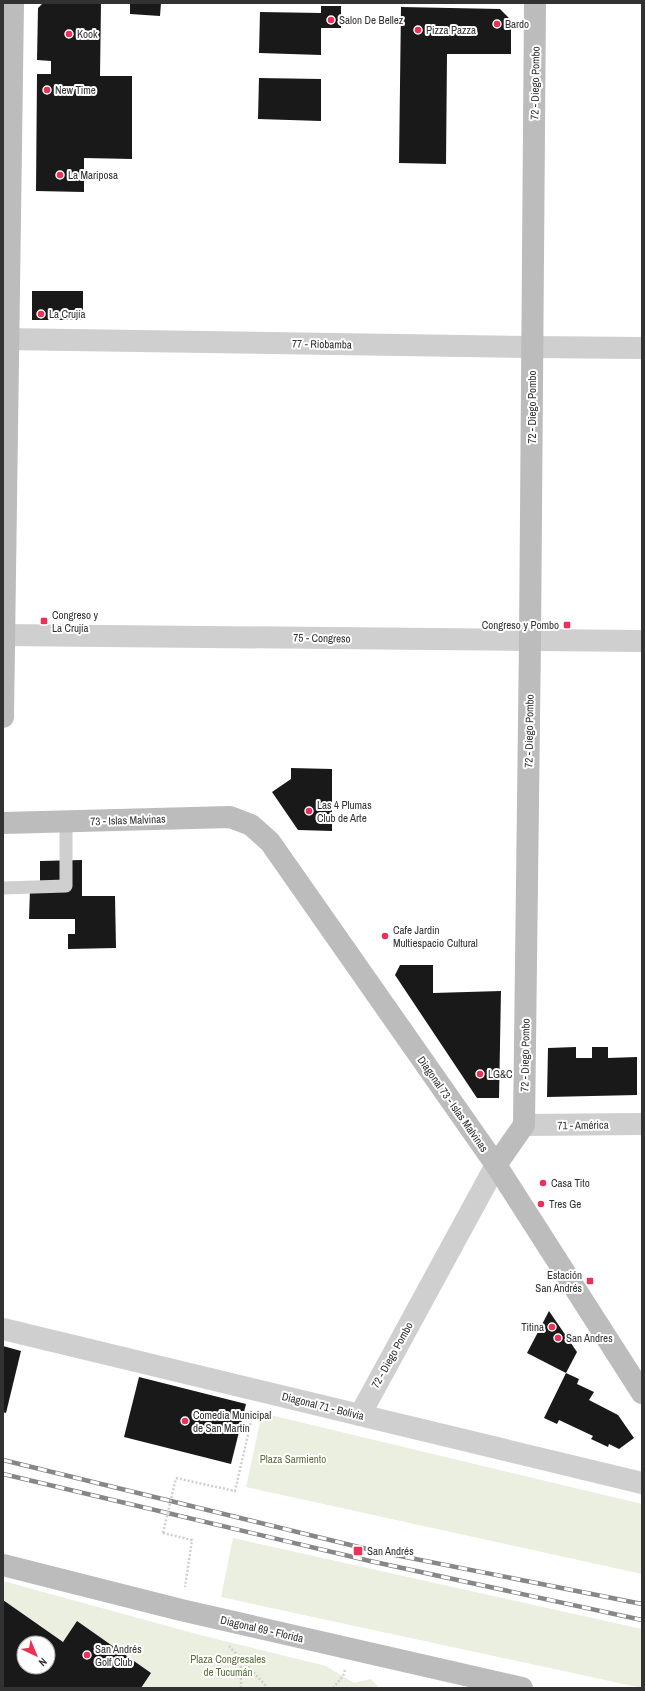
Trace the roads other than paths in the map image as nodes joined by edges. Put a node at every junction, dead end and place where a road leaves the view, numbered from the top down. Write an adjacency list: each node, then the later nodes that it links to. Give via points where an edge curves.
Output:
1 (13, 3): 3 (street)
2 (535, 3): 4 (street, 72 - Diego Pombo)
3 (6, 339): 4 (street, 77 - Riobamba); 6 (street)
4 (532, 347): 5 (street, 77 - Riobamba); 7 (street, 72 - Diego Pombo)
5 (642, 348)
6 (4, 635): 7 (street, 75 - Congreso); 9 (street)
7 (530, 640): 8 (street, 75 - Congreso); 15 (street, 72 - Diego Pombo)
8 (642, 641)
9 (3, 717)
10 (66, 822): 11 (street, 73 - Islas Malvinas); 12 (street, 73 - Islas Malvinas, via 230,816); 13 (lane, via 66,886)
11 (3, 823)
12 (250, 825): 16 (street, Diagonal 73 - Islas Malvinas, via 270,842)
13 (3, 888)
14 (642, 1124): 15 (street, 71 - América)
15 (524, 1125): 16 (street, 72 - Diego Pombo)
16 (496, 1165): 18 (street, Diagonal 73 - Islas Malvinas); 19 (street, 72 - Diego Pombo)
17 (3, 1329): 19 (street, Diagonal 71 - Bolivia)
18 (642, 1394)
19 (360, 1415): 20 (street, Diagonal 71 - Bolivia)
20 (642, 1483)
21 (3, 1565): 22 (street, Diagonal 69 - Florida, via 181,1610)
22 (522, 1688)

